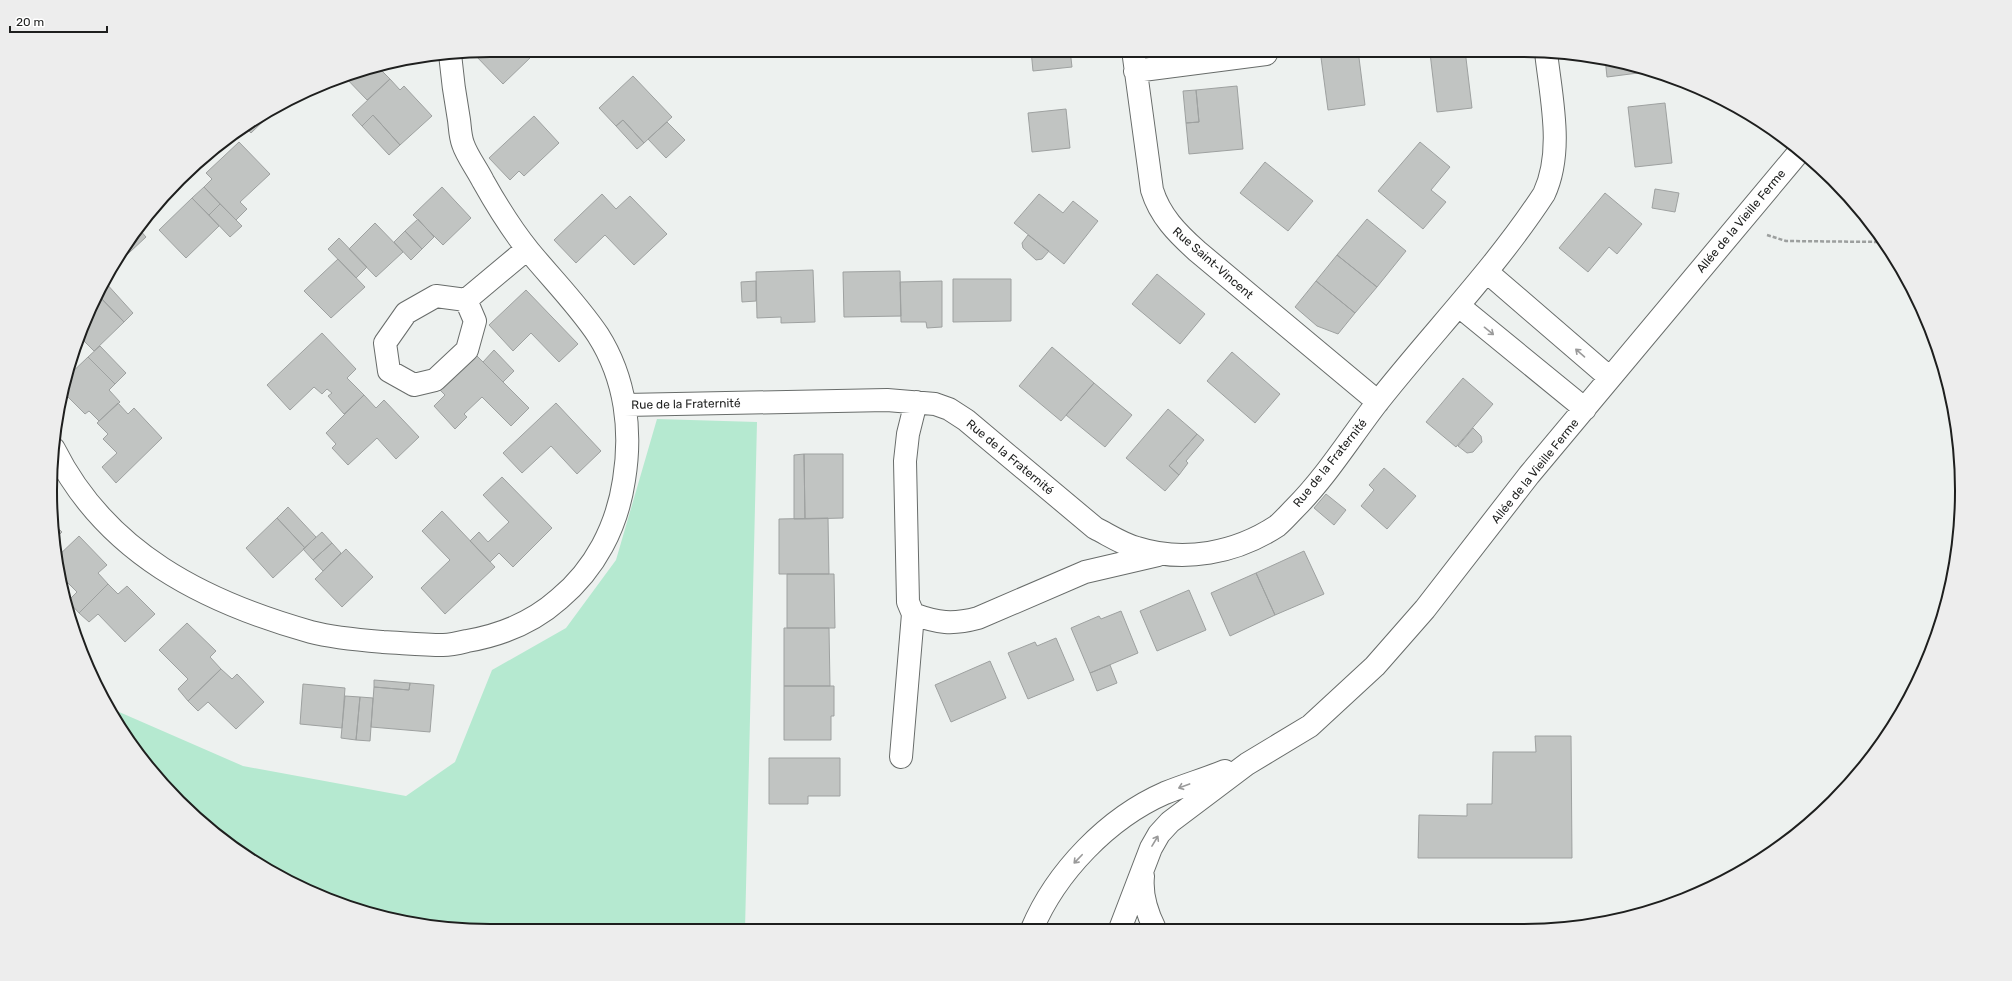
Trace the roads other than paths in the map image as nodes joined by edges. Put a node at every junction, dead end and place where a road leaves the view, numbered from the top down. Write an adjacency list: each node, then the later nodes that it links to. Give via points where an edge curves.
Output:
1 (1134, 57): 5 (street, Rue Saint-Vincent)
2 (1243, 57): 5 (street)
3 (1547, 58): 8 (street, via 1554,122 1555,161 1550,181 1535,208)
4 (451, 59): 7 (street, via 463,143 501,213)
5 (1135, 71): 13 (street, Rue Saint-Vincent, via 1152,190 1157,204 1175,232)
6 (1796, 156): 11 (street, Allée de la Vieille Ferme)
7 (527, 250): 9 (street); 14 (street, via 598,336 616,373)
8 (1486, 272): 10 (street); 11 (street, one-way to 8)
9 (466, 300): 9 (street, via 436,296 406,313 385,343 389,371 414,385 436,380 467,350 475,321)
10 (1459, 306): 13 (street, Rue de la Fraternité); 15 (street, one-way to 15)
11 (1610, 378): 15 (street, Allée de la Vieille Ferme)
12 (916, 402): 14 (street, Rue de la Fraternité, via 887,400); 17 (street, Rue de la Fraternité, via 949,409 966,420 1095,528 1136,548); 18 (street, via 905,461 908,602)
13 (1378, 402): 17 (street, Rue de la Fraternité, via 1307,496 1278,525 1238,545 1215,552 1190,556)
14 (625, 405): 16 (street, via 628,458 621,500 608,537 593,562 572,588 518,628 446,645 363,640 319,634 226,604 154,564 117,533 87,500)
15 (1585, 409): 20 (street, Allée de la Vieille Ferme, via 1529,475 1425,609 1375,666 1310,726)
16 (58, 458)
17 (1162, 555): 18 (street, Rue de la Fraternité, via 1085,572 961,623 946,623)
18 (913, 614): 19 (street)
19 (901, 757)
20 (1247, 764): 21 (street, Allée de la Vieille Ferme, one-way to 20, via 1151,848 1170,822); 22 (street, Allée de la Vieille Ferme, one-way to 22, via 1165,793 1117,823 1072,865 1052,892)
21 (1146, 863): 23 (street, Allée de la Vieille Ferme); 24 (street, Allée de la Vieille Ferme, via 1144,899)
22 (1035, 924)
23 (1122, 924)
24 (1152, 924)

